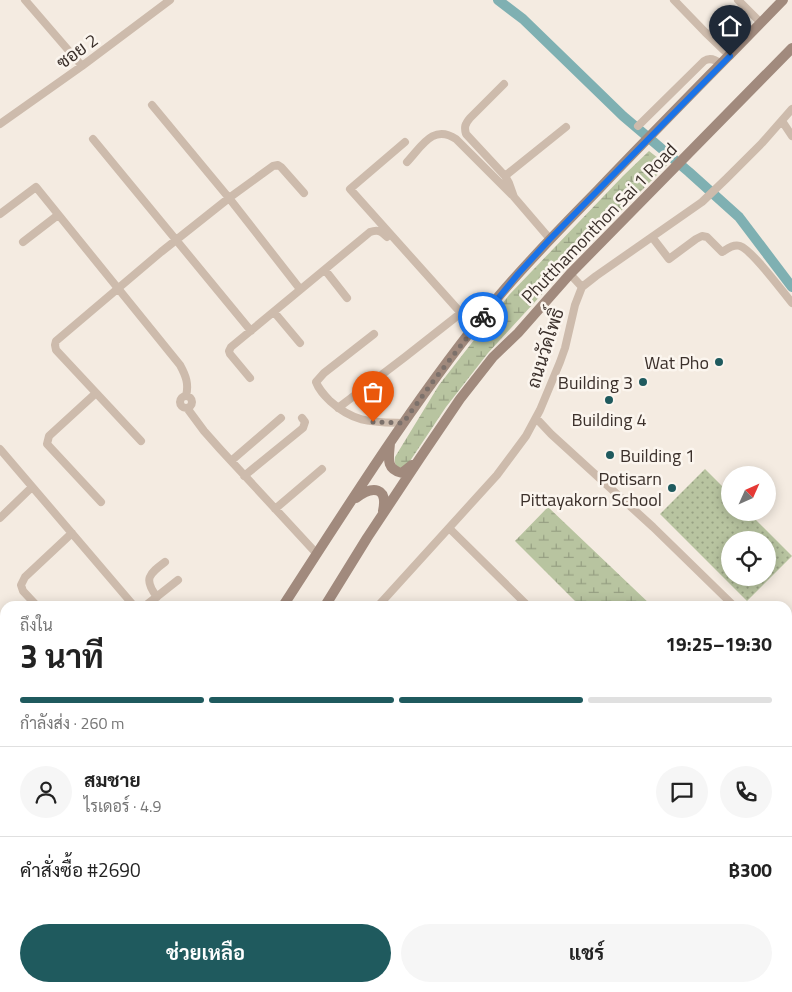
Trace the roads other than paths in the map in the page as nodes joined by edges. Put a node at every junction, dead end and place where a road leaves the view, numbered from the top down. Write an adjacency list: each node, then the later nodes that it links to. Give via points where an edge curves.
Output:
1 (26, 0): 10 (street)
2 (170, 0): 10 (street, ซอย 2)
3 (674, 0): 8 (street)
4 (738, 0): 6 (street)
5 (783, 0): 6 (main road, Phutthamonthon Sai 1 Road)
6 (760, 23): 8 (main road, Phutthamonthon Sai 1 Road)
7 (792, 48): 34 (main road, Phutthamonthon Sai 1 Road)
8 (730, 56): 9 (main road, Phutthamonthon Sai 1 Road)
9 (721, 64): 16 (street, via 711,59 704,62); 29 (main road, Phutthamonthon Sai 1 Road)
10 (82, 66): 15 (street, ซอย 2)
11 (504, 84): 22 (street, via 470,118 464,129)
12 (152, 105): 25 (street)
13 (792, 109): 14 (street)
14 (782, 121): 18 (street); 28 (street, via 702,202)
15 (0, 124)
16 (638, 126)
17 (566, 127): 22 (street)
18 (792, 136)
19 (93, 139): 30 (street)
20 (404, 142): 41 (street, via 350,189)
21 (407, 162): 24 (street, via 434,135 449,134)
22 (505, 176): 24 (street)
23 (304, 193): 25 (street, via 278,165)
24 (514, 197): 29 (street)
25 (229, 198): 30 (street); 37 (street)
26 (0, 214): 27 (street, via 36,187)
27 (58, 215): 31 (street); 36 (street)
28 (652, 238): 35 (street); 39 (street, via 669,259 702,236 714,242 722,252 731,246 743,247)
29 (550, 239): 42 (main road, Phutthamonthon Sai 1 Road)
30 (176, 240): 36 (street); 43 (street)
31 (23, 242)
32 (396, 246): 33 (street, via 382,232 370,232)
33 (325, 270): 37 (street); 38 (street)
34 (570, 274): 35 (street); 56 (main road, Phutthamonthon Sai 1 Road, via 493,357)
35 (582, 287): 51 (street, ถนนวัดโพธิ์, via 565,348)
36 (119, 289): 47 (street, via 55,345); 57 (street, via 180,365 186,375 186,396 192,403 187,408)
37 (300, 289): 40 (street)
38 (347, 298)
39 (792, 303)
40 (274, 312): 43 (street); 45 (street)
41 (461, 313): 42 (street); 48 (street)
42 (475, 326): 52 (main road, Phutthamonthon Sai 1 Road)
43 (251, 332): 46 (street, via 229,351)
44 (374, 334): 48 (street, via 316,382)
45 (300, 343)
46 (250, 378)
47 (96, 393): 53 (street); 61 (street, via 49,436 47,444)
48 (338, 408): 52 (street, via 346,414 373,422)
49 (281, 418): 57 (street)
50 (302, 418): 59 (street, via 305,422 303,428)
51 (536, 418): 66 (street, ถนนวัดโพธิ์, via 497,475); 79 (street)
52 (403, 423): 54 (main road, Phutthamonthon Sai 1 Road)
53 (141, 441)
54 (390, 443): 56 (main road, via 389,460 394,472 402,473); 62 (main road, Phutthamonthon Sai 1 Road)
55 (0, 449): 60 (street)
56 (420, 458): 64 (main road, Phutthamonthon Sai 1 Road)
57 (231, 461): 59 (street)
58 (322, 469): 63 (street)
59 (244, 476): 63 (street)
60 (32, 487): 65 (street); 67 (street)
61 (101, 502)
62 (348, 506): 64 (main road, via 364,492 378,490 385,502); 68 (main road, Phutthamonthon Sai 1 Road)
63 (275, 509): 68 (street)
64 (382, 515): 77 (main road, Phutthamonthon Sai 1 Road)
65 (0, 518)
66 (448, 528): 72 (street, ถนนวัดโพธิ์); 78 (street)
67 (72, 534): 73 (street, via 25,577 21,585); 74 (street)
68 (317, 554): 76 (main road, Phutthamonthon Sai 1 Road)
69 (166, 562): 71 (street, via 149,578 150,589)
70 (178, 580): 71 (street)
71 (156, 597): 75 (street)
72 (384, 600)
73 (32, 601)
74 (130, 601)
75 (151, 601)
76 (287, 601)
77 (328, 601)
78 (523, 601)
79 (729, 601)

